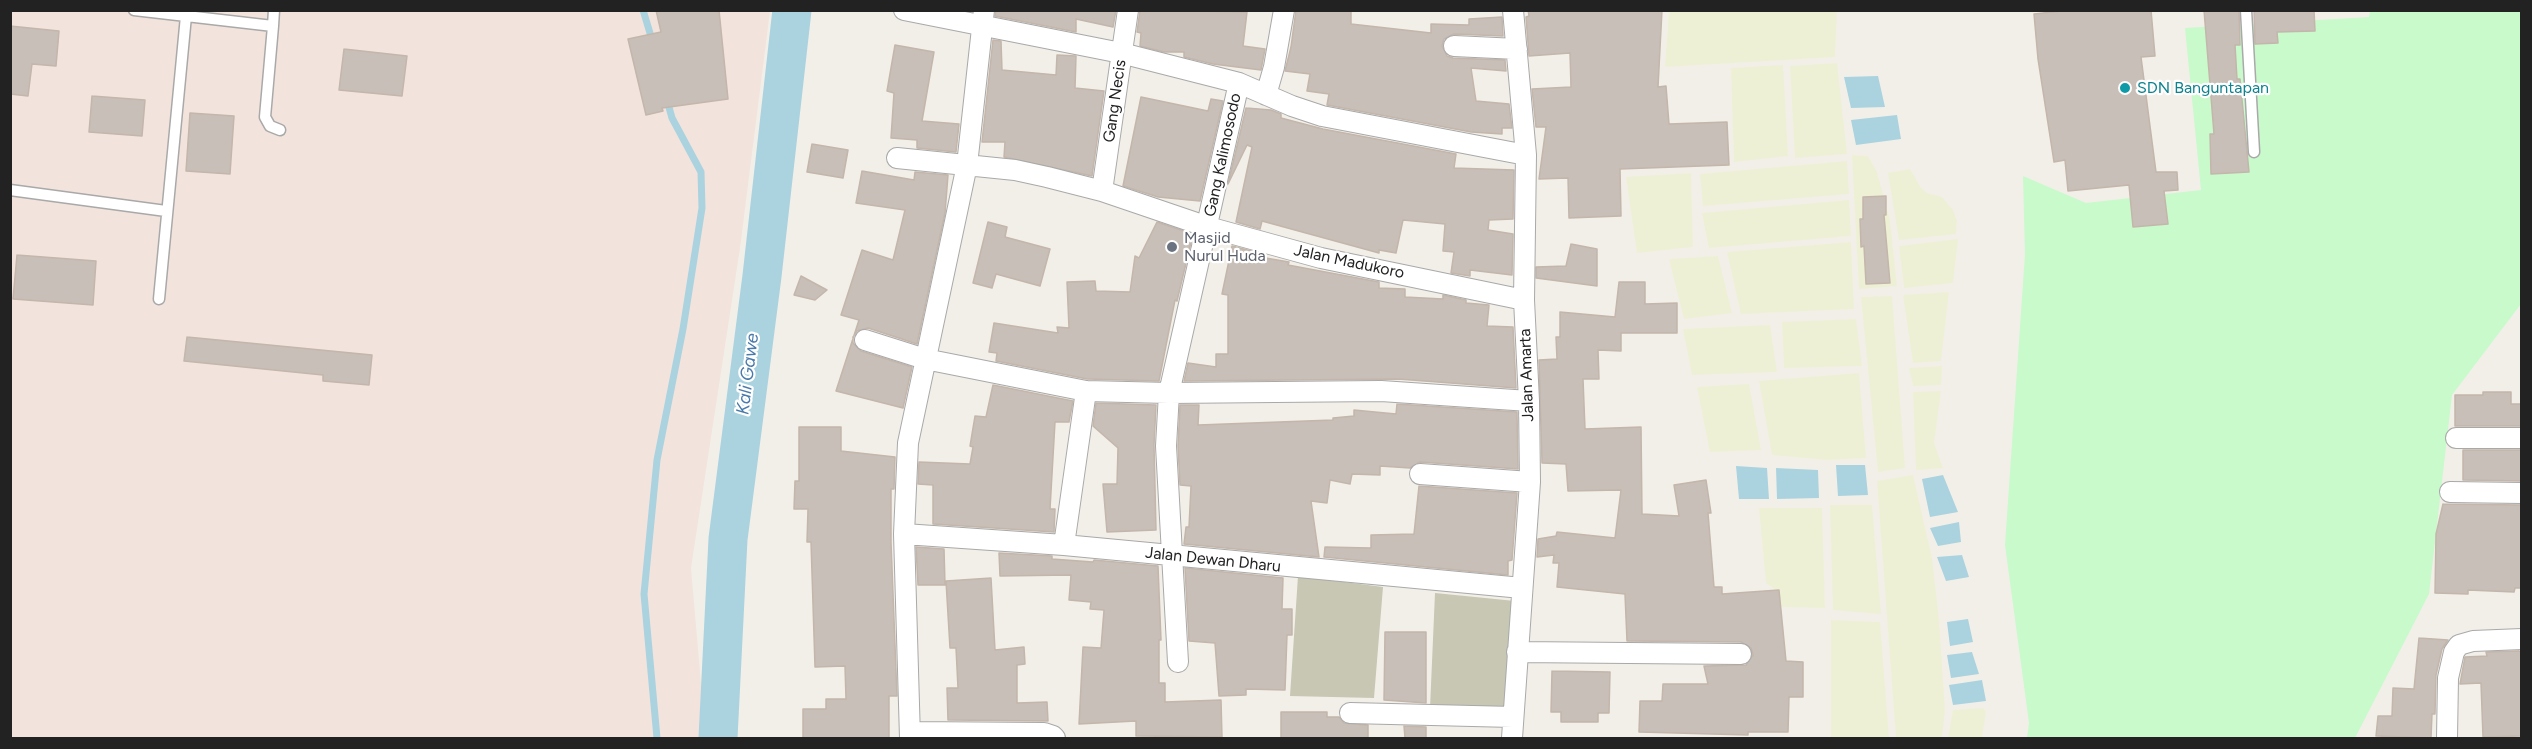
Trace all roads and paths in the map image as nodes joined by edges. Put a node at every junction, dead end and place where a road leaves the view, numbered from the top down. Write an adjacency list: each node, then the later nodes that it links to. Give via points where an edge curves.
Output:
1 (134, 10): 8 (lane)
2 (274, 10): 10 (lane)
3 (904, 10): 9 (street)
4 (1128, 10): 13 (street, Gang Necis)
5 (1284, 10): 15 (street)
6 (1513, 10): 12 (street, Jalan Amarta)
7 (2246, 10): 17 (lane)
8 (186, 15): 10 (lane); 23 (lane)
9 (983, 19): 13 (street); 20 (street)
10 (273, 26): 16 (lane, via 265,117 270,126)
11 (1454, 46): 12 (street)
12 (1517, 49): 18 (street, Jalan Amarta)
13 (1121, 53): 14 (street); 22 (street, Gang Necis)
14 (1239, 83): 15 (street); 24 (street, Gang Kalimosodo)
15 (1266, 95): 18 (street, via 1322,116)
16 (280, 130)
17 (2254, 152)
18 (1526, 155): 26 (street, Jalan Amarta)
19 (897, 158): 20 (street, Jalan Madukoro)
20 (967, 165): 22 (street, Jalan Madukoro, via 1016,170); 28 (street)
21 (10, 190): 23 (lane)
22 (1102, 191): 24 (street, Jalan Madukoro)
23 (166, 211): 25 (lane)
24 (1208, 227): 26 (street, Jalan Madukoro, via 1321,258); 30 (street, Gang Kalimosodo)
25 (159, 299)
26 (1524, 300): 31 (street, Jalan Amarta)
27 (865, 340): 28 (street)
28 (925, 359): 29 (street); 38 (street, via 908,443)
29 (1086, 391): 30 (street); 39 (street)
30 (1169, 393): 31 (street, via 1381,391); 40 (street, Gang Kalimosodo, via 1166,446)
31 (1529, 401): 35 (street, Jalan Amarta)
32 (2456, 438): 33 (street)
33 (2522, 438)
34 (1420, 474): 35 (street)
35 (1530, 482): 41 (street, Jalan Amarta)
36 (2450, 492): 37 (street)
37 (2522, 493)
38 (904, 534): 39 (street, Jalan Dewan Dharu); 48 (street)
39 (1064, 545): 40 (street, Jalan Dewan Dharu)
40 (1173, 556): 41 (street, Jalan Dewan Dharu); 45 (street, Gang Kalimosodo)
41 (1522, 588): 43 (street, Jalan Amarta)
42 (2522, 639): 51 (street, via 2459,645 2448,678)
43 (1517, 652): 44 (street); 47 (street, Jalan Amarta)
44 (1741, 654)
45 (1178, 662)
46 (1350, 713): 47 (street)
47 (1513, 717): 50 (street, Jalan Amarta)
48 (910, 735): 49 (street, via 1044,733)
49 (1055, 738)
50 (1512, 738)
51 (2447, 738)

